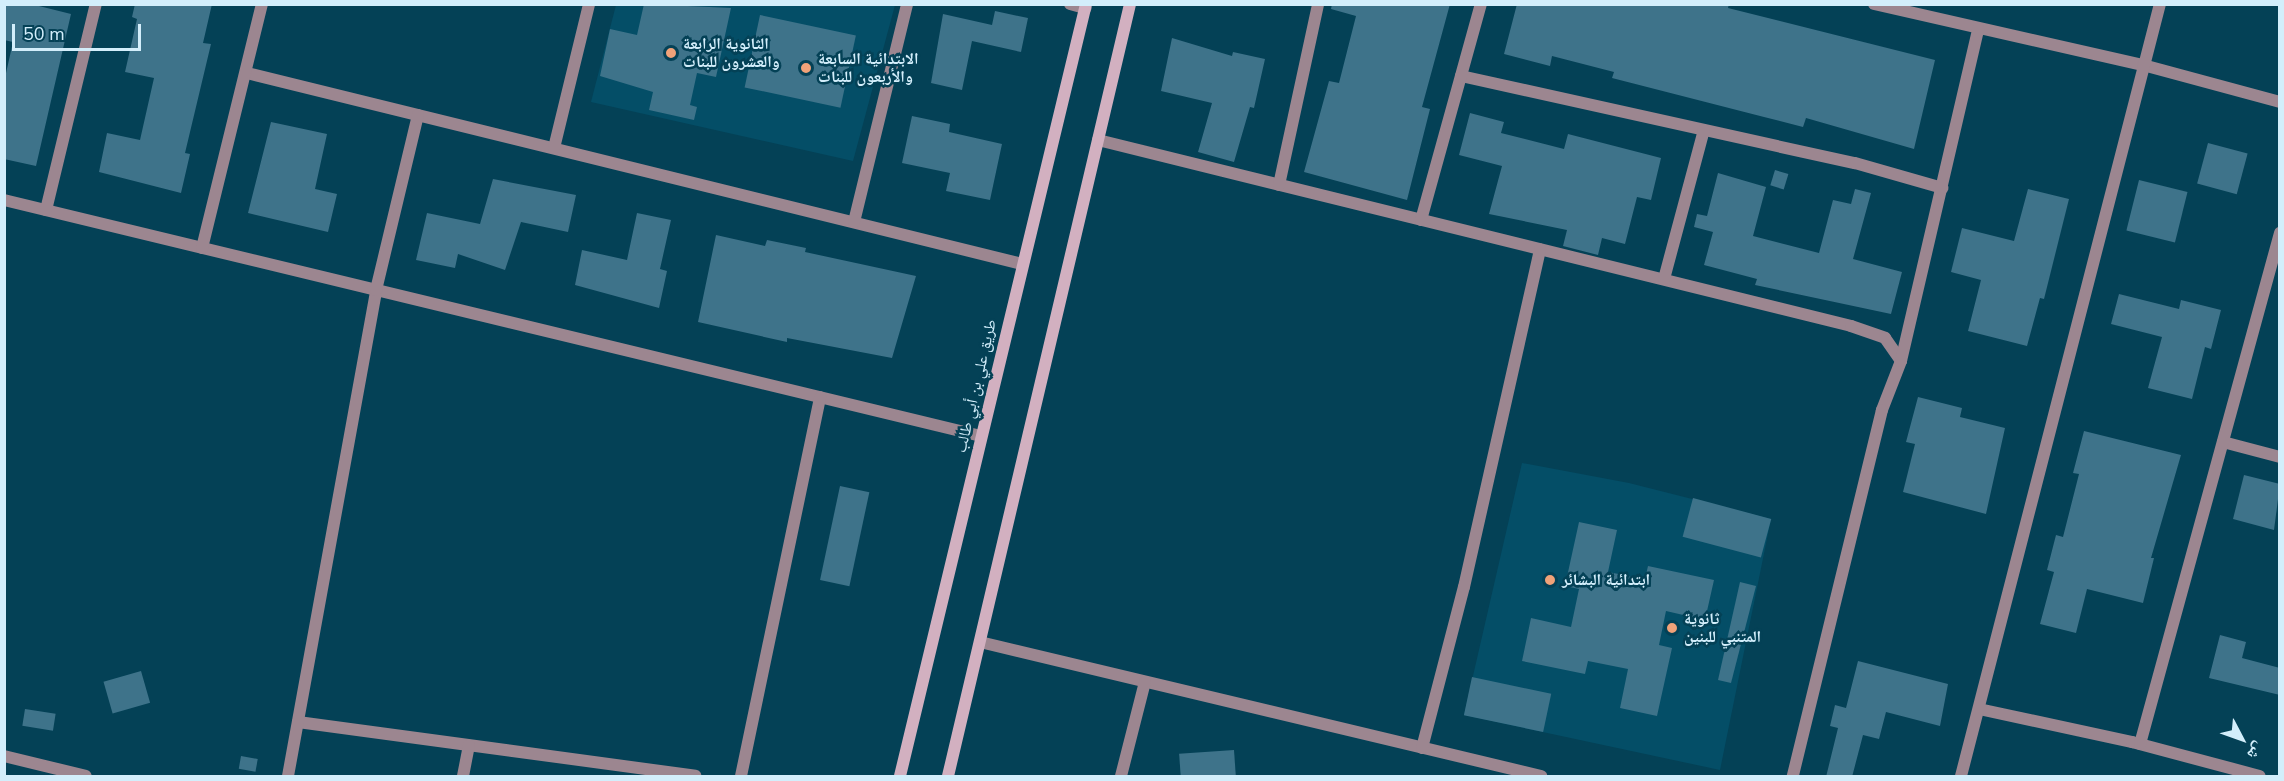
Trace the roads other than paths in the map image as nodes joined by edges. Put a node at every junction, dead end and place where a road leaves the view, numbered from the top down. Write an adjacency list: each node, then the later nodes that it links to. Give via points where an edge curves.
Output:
1 (96, 4): 24 (street)
2 (262, 4): 14 (street)
3 (589, 4): 20 (street)
4 (908, 4): 26 (street)
5 (1070, 4): 11 (street)
6 (1130, 4): 19 (main road)
7 (1318, 4): 21 (street)
8 (1481, 4): 15 (street)
9 (1874, 4): 12 (street)
10 (2160, 4): 13 (street)
11 (1086, 6): 30 (main road, طريق علي بن أبي طالب)
12 (1978, 30): 13 (street); 22 (street)
13 (2143, 65): 16 (street); 40 (street)
14 (246, 73): 17 (street); 28 (street)
15 (1461, 76): 18 (street); 25 (street)
16 (2280, 102)
17 (418, 115): 20 (street); 32 (street)
18 (1704, 130): 22 (street, via 1854,163); 31 (street)
19 (1098, 140): 21 (street); 38 (main road)
20 (554, 148): 26 (street)
21 (1279, 185): 25 (street)
22 (1943, 188): 33 (street)
23 (4, 200): 24 (street)
24 (46, 210): 28 (street)
25 (1421, 220): 29 (street)
26 (854, 222): 30 (street)
27 (2280, 233): 36 (street)
28 (202, 248): 32 (street)
29 (1540, 249): 31 (street); 44 (street, via 1464,587)
30 (1022, 264): 35 (main road, طريق علي بن أبي طالب)
31 (1664, 279): 33 (street, via 1875,333 1893,346)
32 (376, 290): 34 (street); 41 (street)
33 (1901, 361): 55 (street, via 1882,410)
34 (820, 397): 35 (street); 50 (street)
35 (981, 436): 51 (main road, طريق علي بن أبي طالب)
36 (2223, 442): 37 (street); 42 (street)
37 (2280, 457)
38 (980, 642): 39 (street); 52 (main road)
39 (1145, 682): 44 (street); 53 (street)
40 (1979, 709): 42 (street); 56 (street)
41 (298, 722): 43 (street); 47 (street)
42 (2140, 744): 57 (street)
43 (469, 746): 48 (street); 49 (street)
44 (1422, 748): 54 (street)
45 (4, 756): 46 (street)
46 (86, 777)
47 (288, 777)
48 (463, 777)
49 (695, 777)
50 (741, 777)
51 (900, 777)
52 (948, 777)
53 (1121, 777)
54 (1541, 777)
55 (1793, 777)
56 (1961, 777)
57 (2260, 777)

